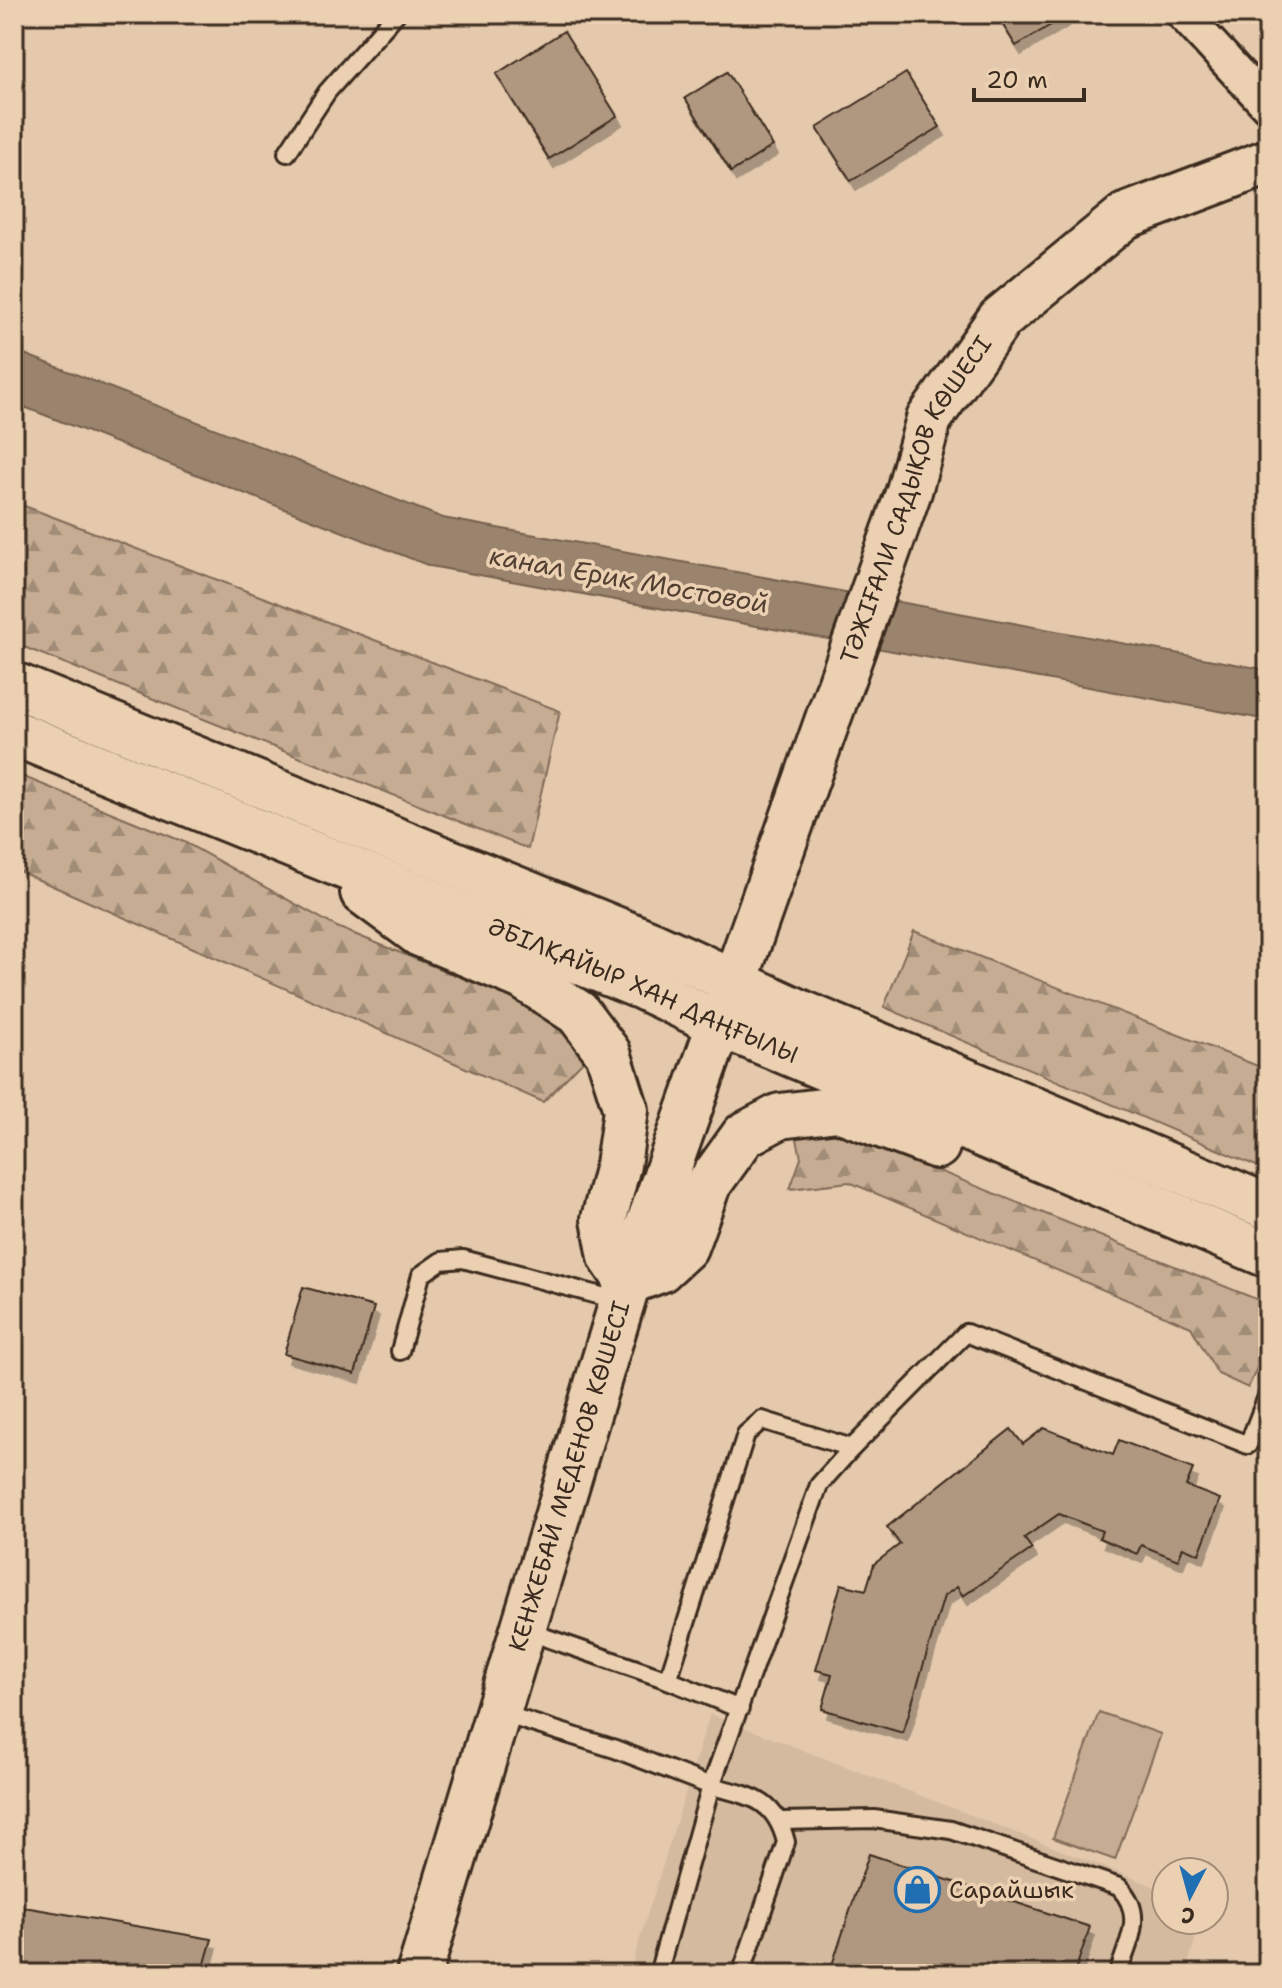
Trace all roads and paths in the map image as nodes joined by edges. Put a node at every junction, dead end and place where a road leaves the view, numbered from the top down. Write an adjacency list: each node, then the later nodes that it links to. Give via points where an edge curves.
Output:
1 (396, 14): 4 (lane, via 327,92)
2 (1183, 14): 3 (street)
3 (1268, 106)
4 (287, 153)
5 (1268, 162): 9 (main road, ТӘЖІҒАЛИ САДЫҚОВ КӨШЕСІ, via 1125,216 1000,319 929,419 909,491)
6 (14, 685): 9 (main road, ӘБІЛҚАЙЫР ХАН ДАҢҒЫЛЫ)
7 (14, 733): 8 (main road, ӘБІЛҚАЙЫР ХАН ДАҢҒЫЛЫ)
8 (314, 855): 10 (main road, ӘБІЛҚАЙЫР ХАН ДАҢҒЫЛЫ, via 640,986); 14 (main road, via 420,934 523,977 578,1013 608,1053 626,1110 604,1219)
9 (735, 982): 10 (main road, КЕНЖЕБАЙ МЕДЕНОВ КӨШЕСІ); 12 (main road, ӘБІЛҚАЙЫР ХАН ДАҢҒЫЛЫ)
10 (720, 1024): 11 (main road, ӘБІЛҚАЙЫР ХАН ДАҢҒЫЛЫ); 14 (main road, КЕНЖЕБАЙ МЕДЕНОВ КӨШЕСІ)
11 (1139, 1201): 13 (main road, ӘБІЛҚАЙЫР ХАН ДАҢҒЫЛЫ); 14 (main road, via 1018,1180 838,1109 780,1116 744,1135 708,1185 685,1247)
12 (1268, 1207)
13 (1268, 1255)
14 (625, 1291): 15 (lane, via 463,1259 441,1261 421,1275); 18 (main road, КЕНЖЕБАЙ МЕДЕНОВ КӨШЕСІ)
15 (400, 1351)
16 (1268, 1394): 17 (lane, via 1248,1445 966,1333)
17 (852, 1448): 19 (lane, via 762,1420 746,1434); 20 (lane, via 819,1485)
18 (523, 1630): 19 (lane); 21 (main road, КЕНЖЕБАЙ МЕДЕНОВ КӨШЕСІ)
19 (668, 1680): 20 (lane)
20 (740, 1709): 22 (lane)
21 (498, 1712): 22 (lane); 24 (main road, КЕНЖЕБАЙ МЕДЕНОВ КӨШЕСІ)
22 (711, 1786): 23 (lane, via 758,1799); 25 (lane)
23 (780, 1821): 26 (lane, via 786,1842); 27 (lane, via 874,1819 951,1830 1119,1887 1130,1899 1135,1917)
24 (419, 1974)
25 (658, 1974)
26 (741, 1974)
27 (1118, 1974)

